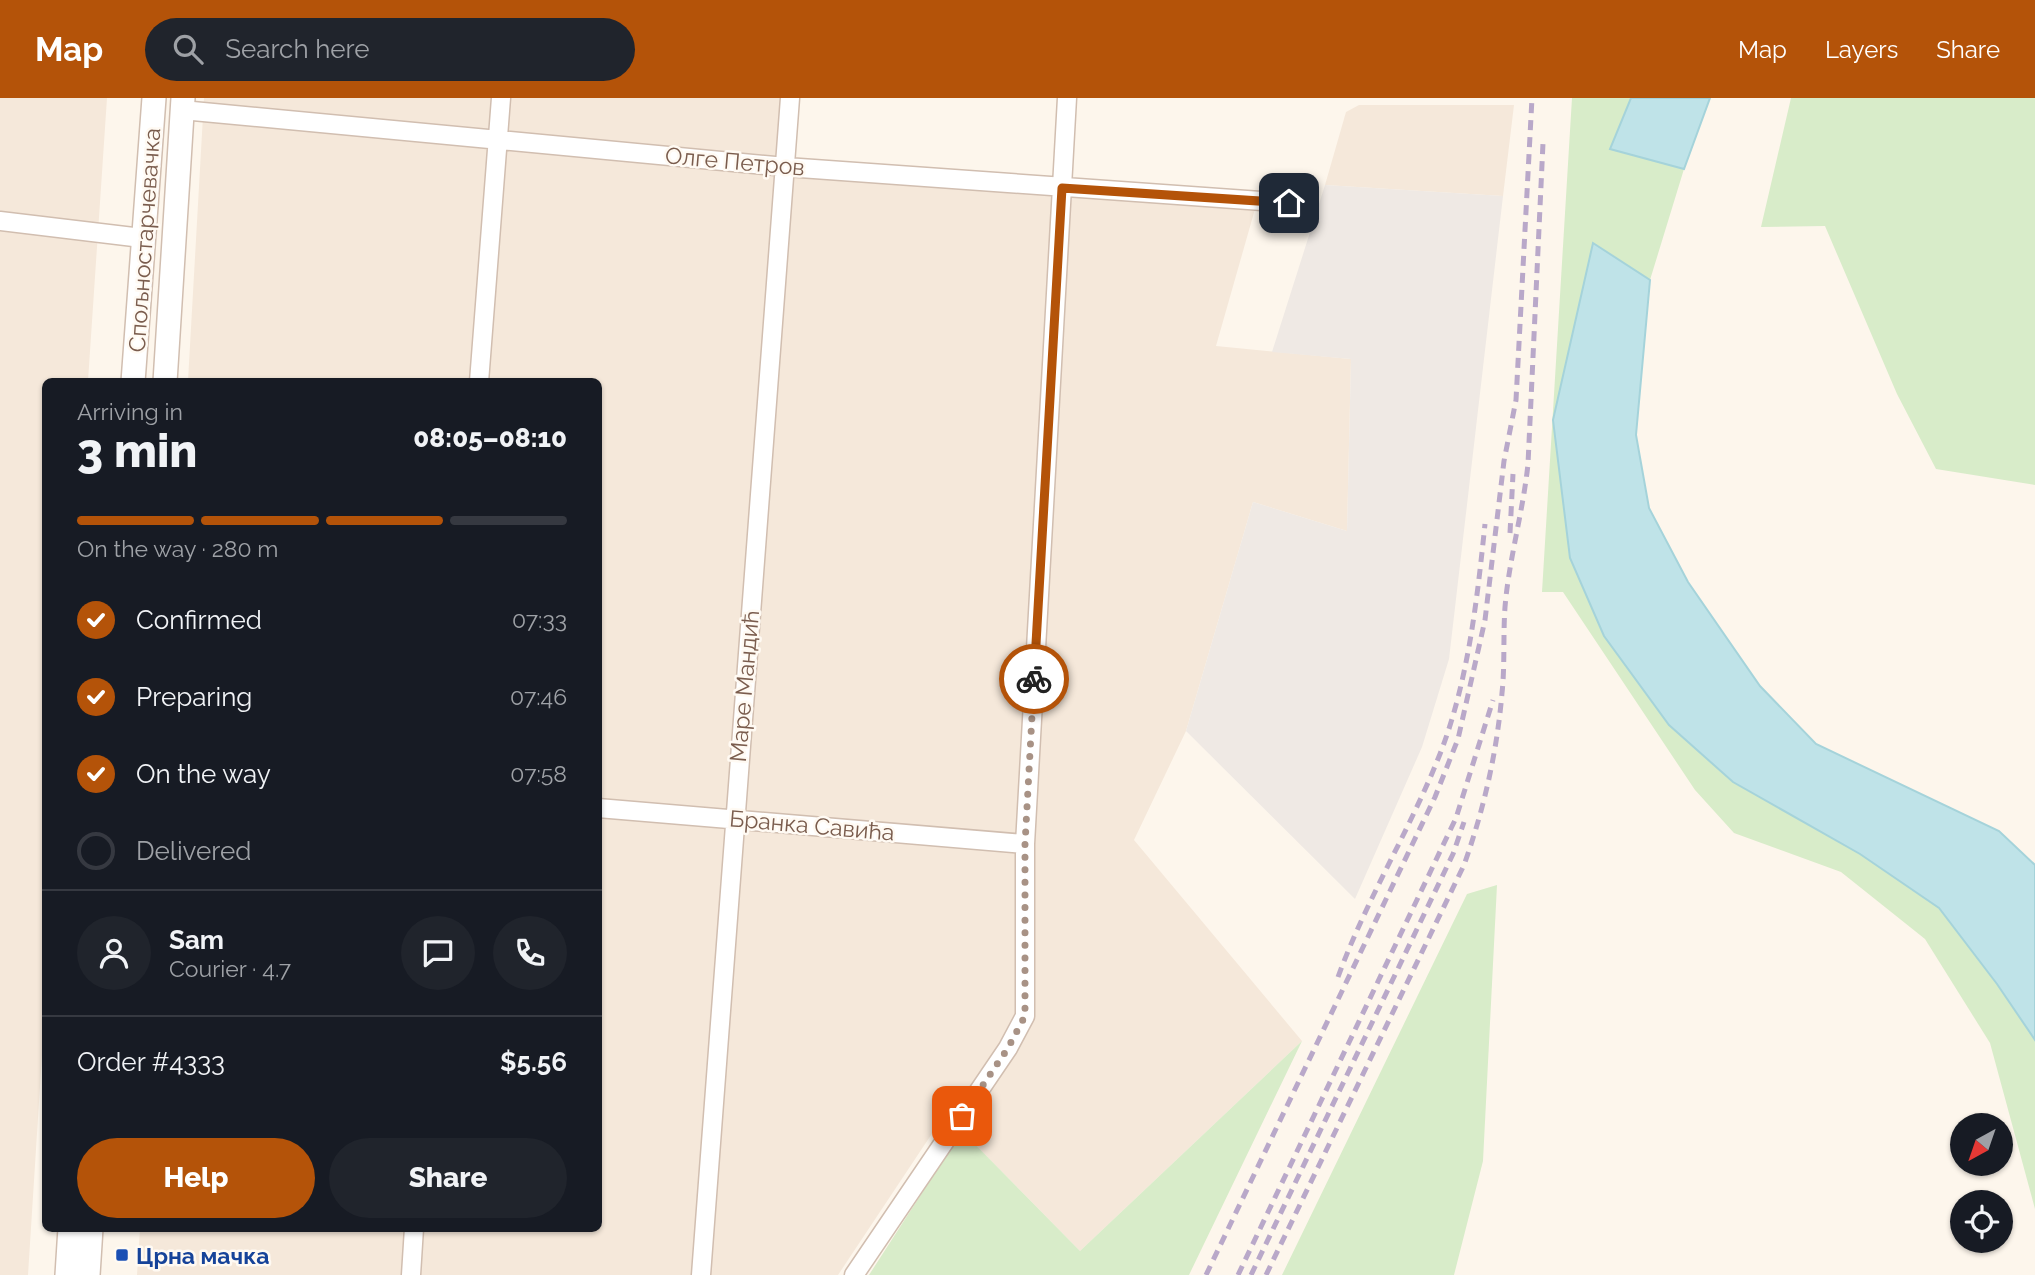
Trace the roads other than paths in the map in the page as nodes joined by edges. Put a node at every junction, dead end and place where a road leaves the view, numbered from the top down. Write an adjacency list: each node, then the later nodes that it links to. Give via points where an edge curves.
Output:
1 (154, 98): 11 (street, Спољностарчевачка)
2 (500, 98): 6 (street)
3 (790, 98): 7 (street, Маре Мандић)
4 (1067, 98): 8 (street)
5 (183, 104): 6 (street, Олге Петров); 13 (street, Спољностарчевачка)
6 (498, 139): 7 (street, Олге Петров); 14 (street)
7 (786, 166): 8 (street, Олге Петров); 16 (street, Маре Мандић)
8 (1062, 188): 9 (street, Олге Петров); 17 (street)
9 (1289, 203)
10 (0, 221): 11 (street)
11 (142, 238): 12 (street, Спољностарчевачка)
12 (134, 378)
13 (165, 378)
14 (479, 378)
15 (602, 808): 16 (street, Бранка Савића)
16 (734, 817): 17 (street, Бранка Савића); 24 (street, Маре Мандић)
17 (1025, 844): 25 (street, via 1025,1016)
18 (70, 1232): 21 (street)
19 (91, 1232): 22 (street)
20 (414, 1232): 23 (street)
21 (67, 1275)
22 (88, 1275)
23 (411, 1275)
24 (701, 1275)
25 (854, 1275)

